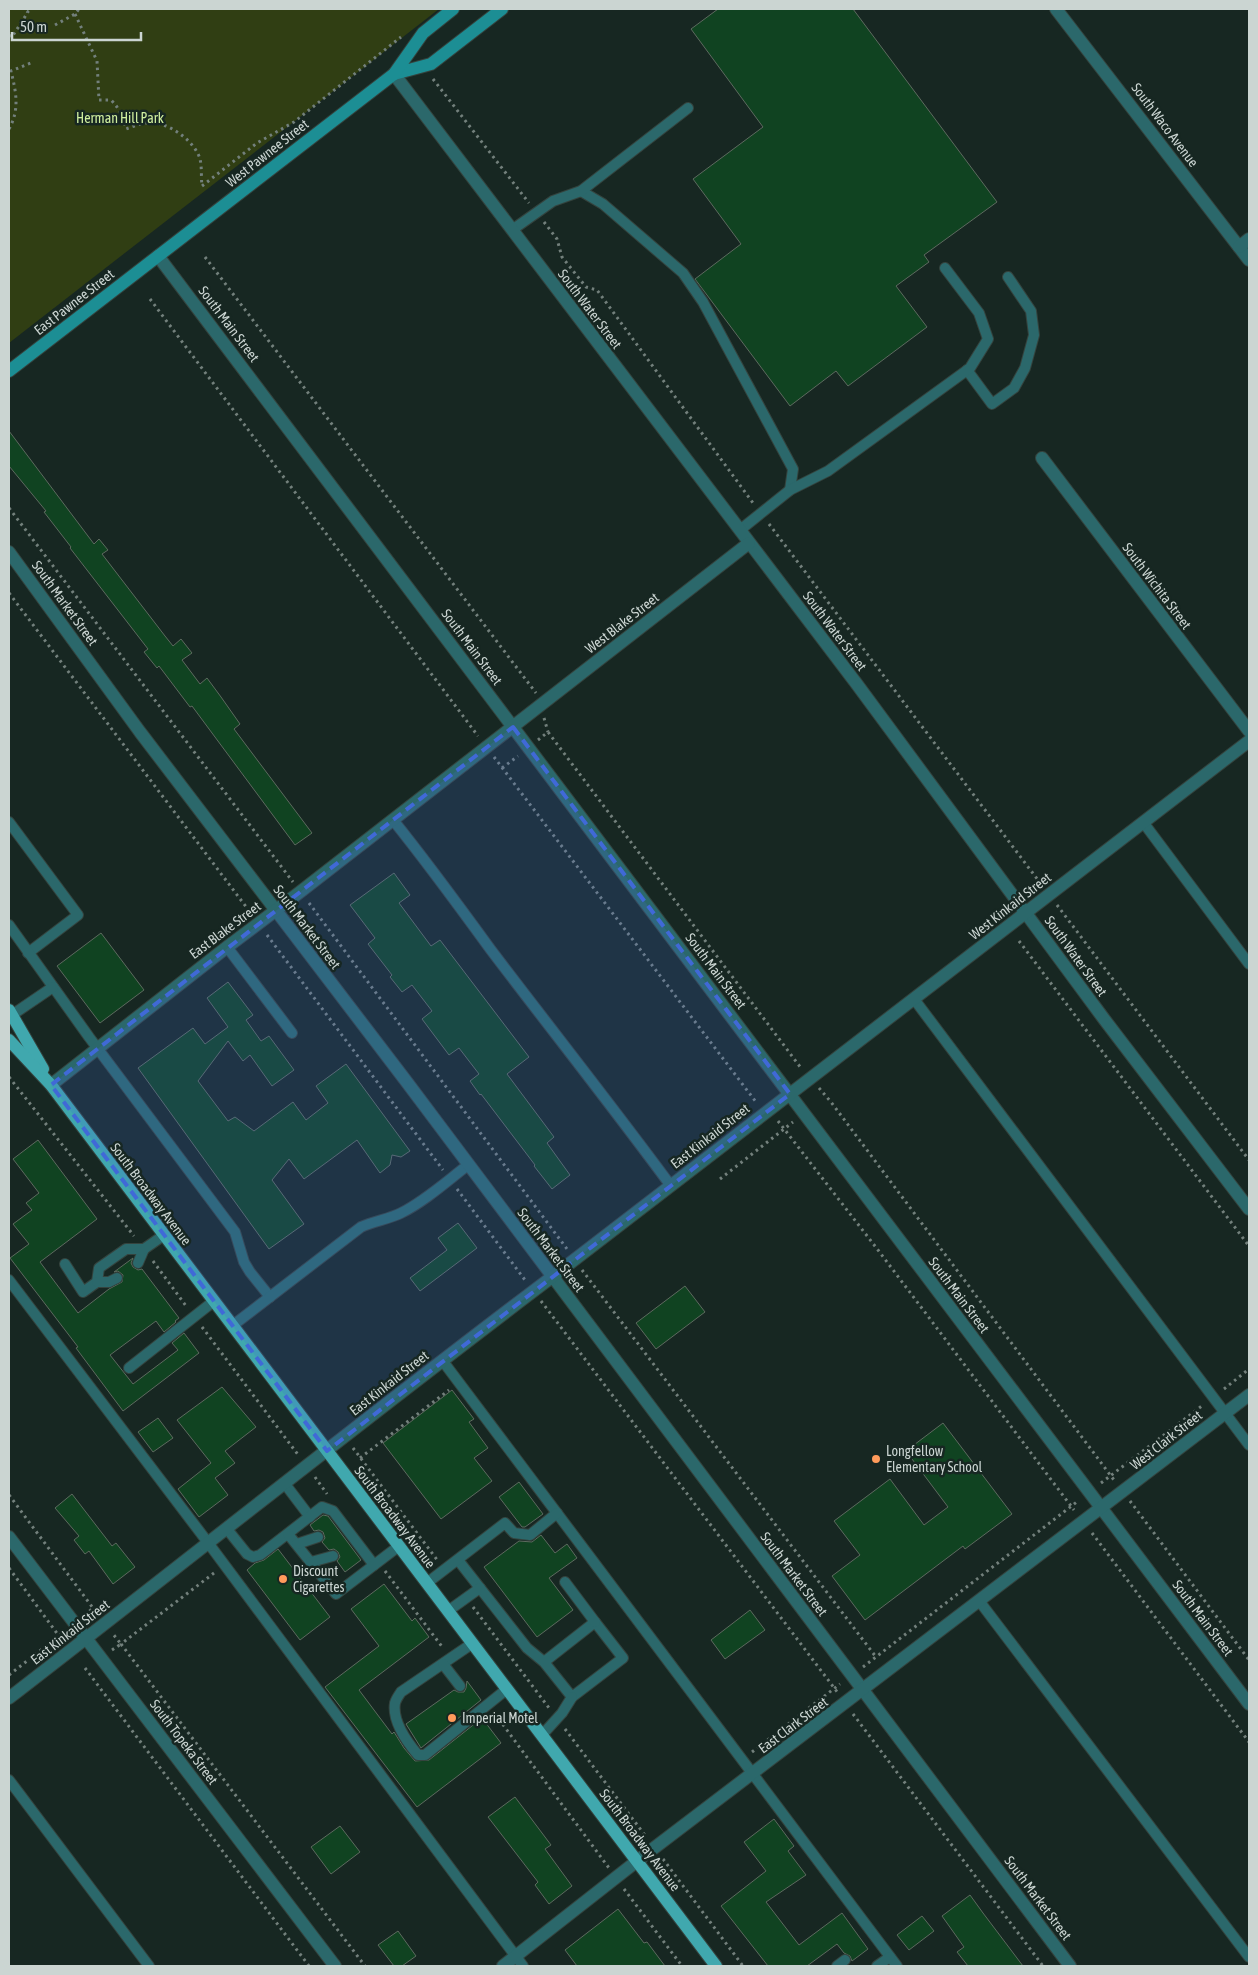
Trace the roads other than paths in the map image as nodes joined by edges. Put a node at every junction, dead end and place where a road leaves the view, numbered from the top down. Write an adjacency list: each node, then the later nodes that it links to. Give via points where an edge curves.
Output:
1 (453, 9): 4 (main road, West Pawnee Street, via 423,33)
2 (502, 9): 4 (main road, West Pawnee Street, via 431,64)
3 (1056, 9): 8 (street, South Waco Avenue)
4 (394, 74): 7 (street, South Water Street); 9 (main road, West Pawnee Street)
5 (688, 108): 6 (lane)
6 (581, 190): 7 (lane, via 553,201); 16 (lane, via 603,204 683,273 703,302 793,469)
7 (512, 230): 17 (street, South Water Street)
8 (1244, 243): 10 (street, South Waco Avenue)
9 (158, 256): 14 (main road, East Pawnee Street); 20 (street, South Main Street)
10 (1249, 260)
11 (946, 268): 13 (lane, via 978,313 988,338)
12 (1008, 277): 13 (lane, via 1031,311 1034,335 1025,368 1014,388 992,404)
13 (967, 370): 16 (lane, via 828,471)
14 (9, 371)
15 (1042, 458): 21 (street, South Wichita Street)
16 (790, 490): 17 (lane)
17 (740, 530): 18 (street, South Water Street)
18 (749, 543): 20 (street, West Blake Street); 27 (street, South Water Street)
19 (9, 552): 26 (street, South Market Street, via 140,732)
20 (513, 727): 23 (street, East Blake Street); 39 (street, South Main Street)
21 (1249, 731)
22 (1249, 741): 25 (street, West Kinkaid Street)
23 (393, 820): 26 (street, East Blake Street); 41 (lane)
24 (9, 822): 30 (lane, via 78,915)
25 (1143, 822): 27 (street, West Kinkaid Street); 31 (lane)
26 (276, 910): 29 (street, East Blake Street); 40 (street, South Market Street)
27 (1026, 913): 33 (street, West Kinkaid Street); 42 (street, South Water Street)
28 (10, 930): 30 (lane)
29 (227, 947): 35 (lane); 37 (street, East Blake Street)
30 (28, 953): 32 (lane)
31 (1249, 964)
32 (53, 986): 34 (lane); 37 (lane)
33 (914, 999): 39 (street, West Kinkaid Street); 57 (lane)
34 (11, 1013): 38 (main road, South Broadway Avenue)
35 (292, 1033)
36 (9, 1040): 38 (main road, South Broadway Avenue)
37 (98, 1049): 38 (street, East Blake Street); 51 (lane, via 235,1232 244,1262)
38 (51, 1085): 43 (main road, South Broadway Avenue)
39 (790, 1094): 41 (street, East Kinkaid Street); 61 (street, South Main Street)
40 (468, 1165): 47 (street, South Market Street); 51 (lane, via 412,1207 361,1227)
41 (671, 1186): 47 (street, East Kinkaid Street)
42 (1249, 1209)
43 (164, 1236): 44 (lane); 52 (main road, South Broadway Avenue)
44 (144, 1250): 45 (lane); 50 (lane, via 126,1249 99,1268)
45 (138, 1263)
46 (65, 1264): 50 (lane, via 83,1292)
47 (552, 1277): 54 (street, East Kinkaid Street); 87 (street, South Market Street)
48 (117, 1278): 50 (lane)
49 (9, 1280): 68 (lane)
50 (98, 1282)
51 (270, 1297): 53 (lane)
52 (214, 1301): 53 (main road, South Broadway Avenue); 55 (lane)
53 (232, 1326): 59 (main road, South Broadway Avenue)
54 (442, 1360): 59 (street, East Kinkaid Street); 62 (lane)
55 (129, 1368)
56 (1249, 1395): 57 (street, West Clark Street)
57 (1226, 1413): 58 (lane); 61 (street, West Clark Street)
58 (1249, 1445)
59 (326, 1451): 60 (street, East Kinkaid Street); 70 (main road, South Broadway Avenue)
60 (285, 1484): 63 (lane); 64 (street, East Kinkaid Street)
61 (1102, 1509): 78 (street, East Clark Street); 90 (street, South Main Street)
62 (557, 1513): 72 (lane, via 530,1535 514,1534 505,1523); 92 (lane)
63 (310, 1516): 65 (lane); 74 (lane, via 322,1508 333,1511 342,1530)
64 (227, 1529): 65 (lane, via 253,1557); 68 (street, East Kinkaid Street)
65 (288, 1534): 69 (lane)
66 (9, 1537): 81 (street, South Topeka Street)
67 (318, 1537): 69 (lane)
68 (209, 1544): 81 (street, East Kinkaid Street); 98 (lane)
69 (296, 1544): 73 (lane)
70 (399, 1546): 74 (lane); 76 (main road, South Broadway Avenue)
71 (333, 1556): 73 (lane)
72 (458, 1560): 76 (lane); 77 (lane)
73 (311, 1562): 74 (lane, via 336,1594)
74 (374, 1565)
75 (565, 1582): 80 (lane)
76 (427, 1583): 79 (main road, South Broadway Avenue)
77 (480, 1588): 79 (lane); 83 (lane, via 527,1648)
78 (980, 1602): 87 (street, East Clark Street); 96 (lane)
79 (448, 1611): 82 (main road, South Broadway Avenue)
80 (595, 1622): 83 (lane); 89 (lane, via 623,1658)
81 (86, 1638): 88 (street, East Kinkaid Street); 100 (street, South Topeka Street)
82 (472, 1643): 84 (lane); 86 (main road, South Broadway Avenue)
83 (544, 1662): 89 (lane)
84 (443, 1664): 85 (lane); 86 (lane, via 401,1692 395,1702 398,1722 418,1755 424,1755 476,1708)
85 (460, 1686)
86 (507, 1689): 91 (main road, South Broadway Avenue)
87 (863, 1691): 92 (street, East Clark Street); 106 (street, South Market Street)
88 (9, 1698)
89 (572, 1698): 91 (lane)
90 (1249, 1704)
91 (542, 1735): 94 (main road, South Broadway Avenue)
92 (752, 1774): 94 (street, East Clark Street); 95 (lane)
93 (9, 1780): 99 (lane)
94 (637, 1861): 98 (street, East Clark Street); 102 (main road, South Broadway Avenue)
95 (890, 1957): 104 (lane); 105 (lane)
96 (1249, 1957)
97 (845, 1960): 103 (lane)
98 (519, 1962): 101 (street, East Clark Street)
99 (149, 1966)
100 (335, 1966)
101 (504, 1966)
102 (716, 1966)
103 (837, 1966)
104 (877, 1966)
105 (897, 1966)
106 (1070, 1966)

